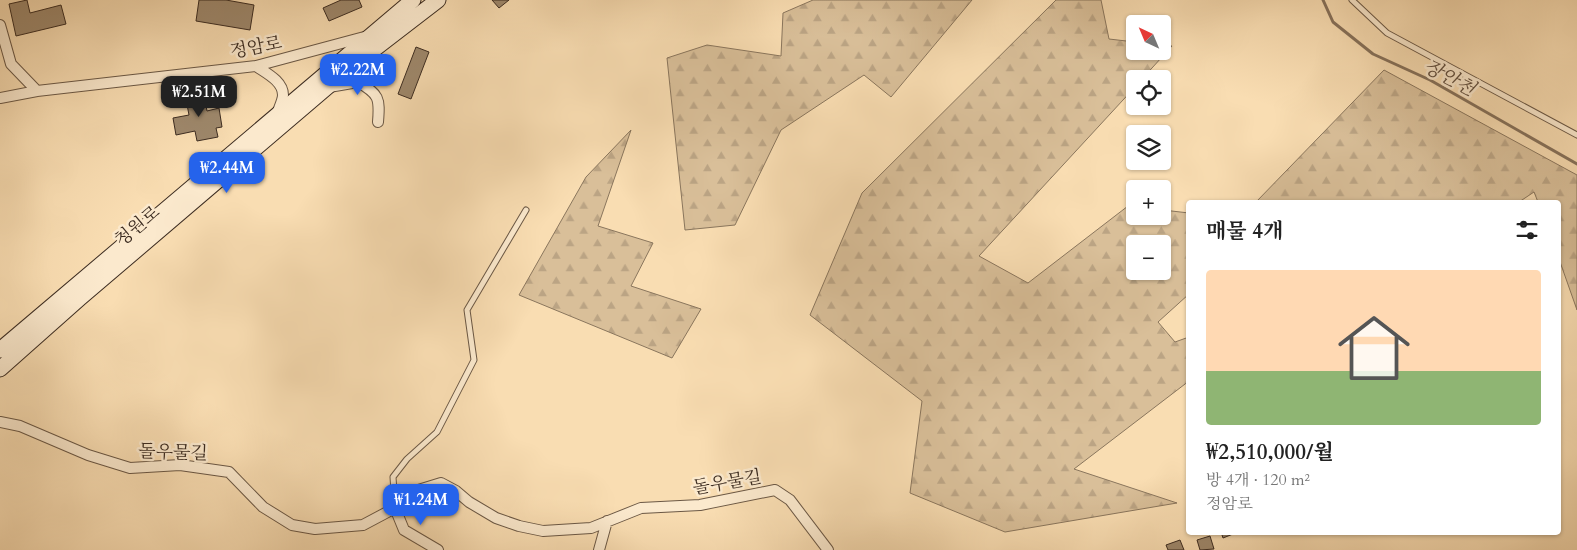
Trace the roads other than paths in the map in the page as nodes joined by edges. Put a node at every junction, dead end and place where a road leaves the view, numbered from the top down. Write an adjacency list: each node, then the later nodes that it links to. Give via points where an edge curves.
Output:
1 (413, 0): 6 (main road, 청원로)
2 (438, 0): 5 (main road, 청원로)
3 (1352, 0): 13 (lane, via 1387,33)
4 (0, 25): 9 (street, via 11,64)
5 (397, 33): 6 (street, 정암로); 8 (main road, 청원로)
6 (374, 34): 7 (street, 정암로); 11 (main road, 청원로)
7 (256, 66): 9 (street, 정암로); 11 (street, via 281,86 283,96)
8 (328, 87): 12 (street, via 358,82 372,90 380,104); 16 (main road, 청원로)
9 (37, 91): 10 (street, 정암로)
10 (0, 98)
11 (276, 116): 15 (main road, 청원로)
12 (378, 122)
13 (1577, 135)
14 (526, 210): 18 (lane, via 468,310 474,360 437,432 407,459 393,477)
15 (0, 350)
16 (0, 369)
17 (0, 422): 18 (street, 돌우물길, via 20,426 130,468 180,465 229,472 263,507 292,525 315,529 364,525)
18 (395, 508): 19 (street, 돌우물길, via 415,491 441,484 496,518 519,526 543,531 591,528); 20 (street, via 404,530)
19 (607, 520): 21 (street); 22 (street, 돌우물길, via 641,508 700,505 776,490 790,500)
20 (438, 550)
21 (599, 550)
22 (828, 550)

